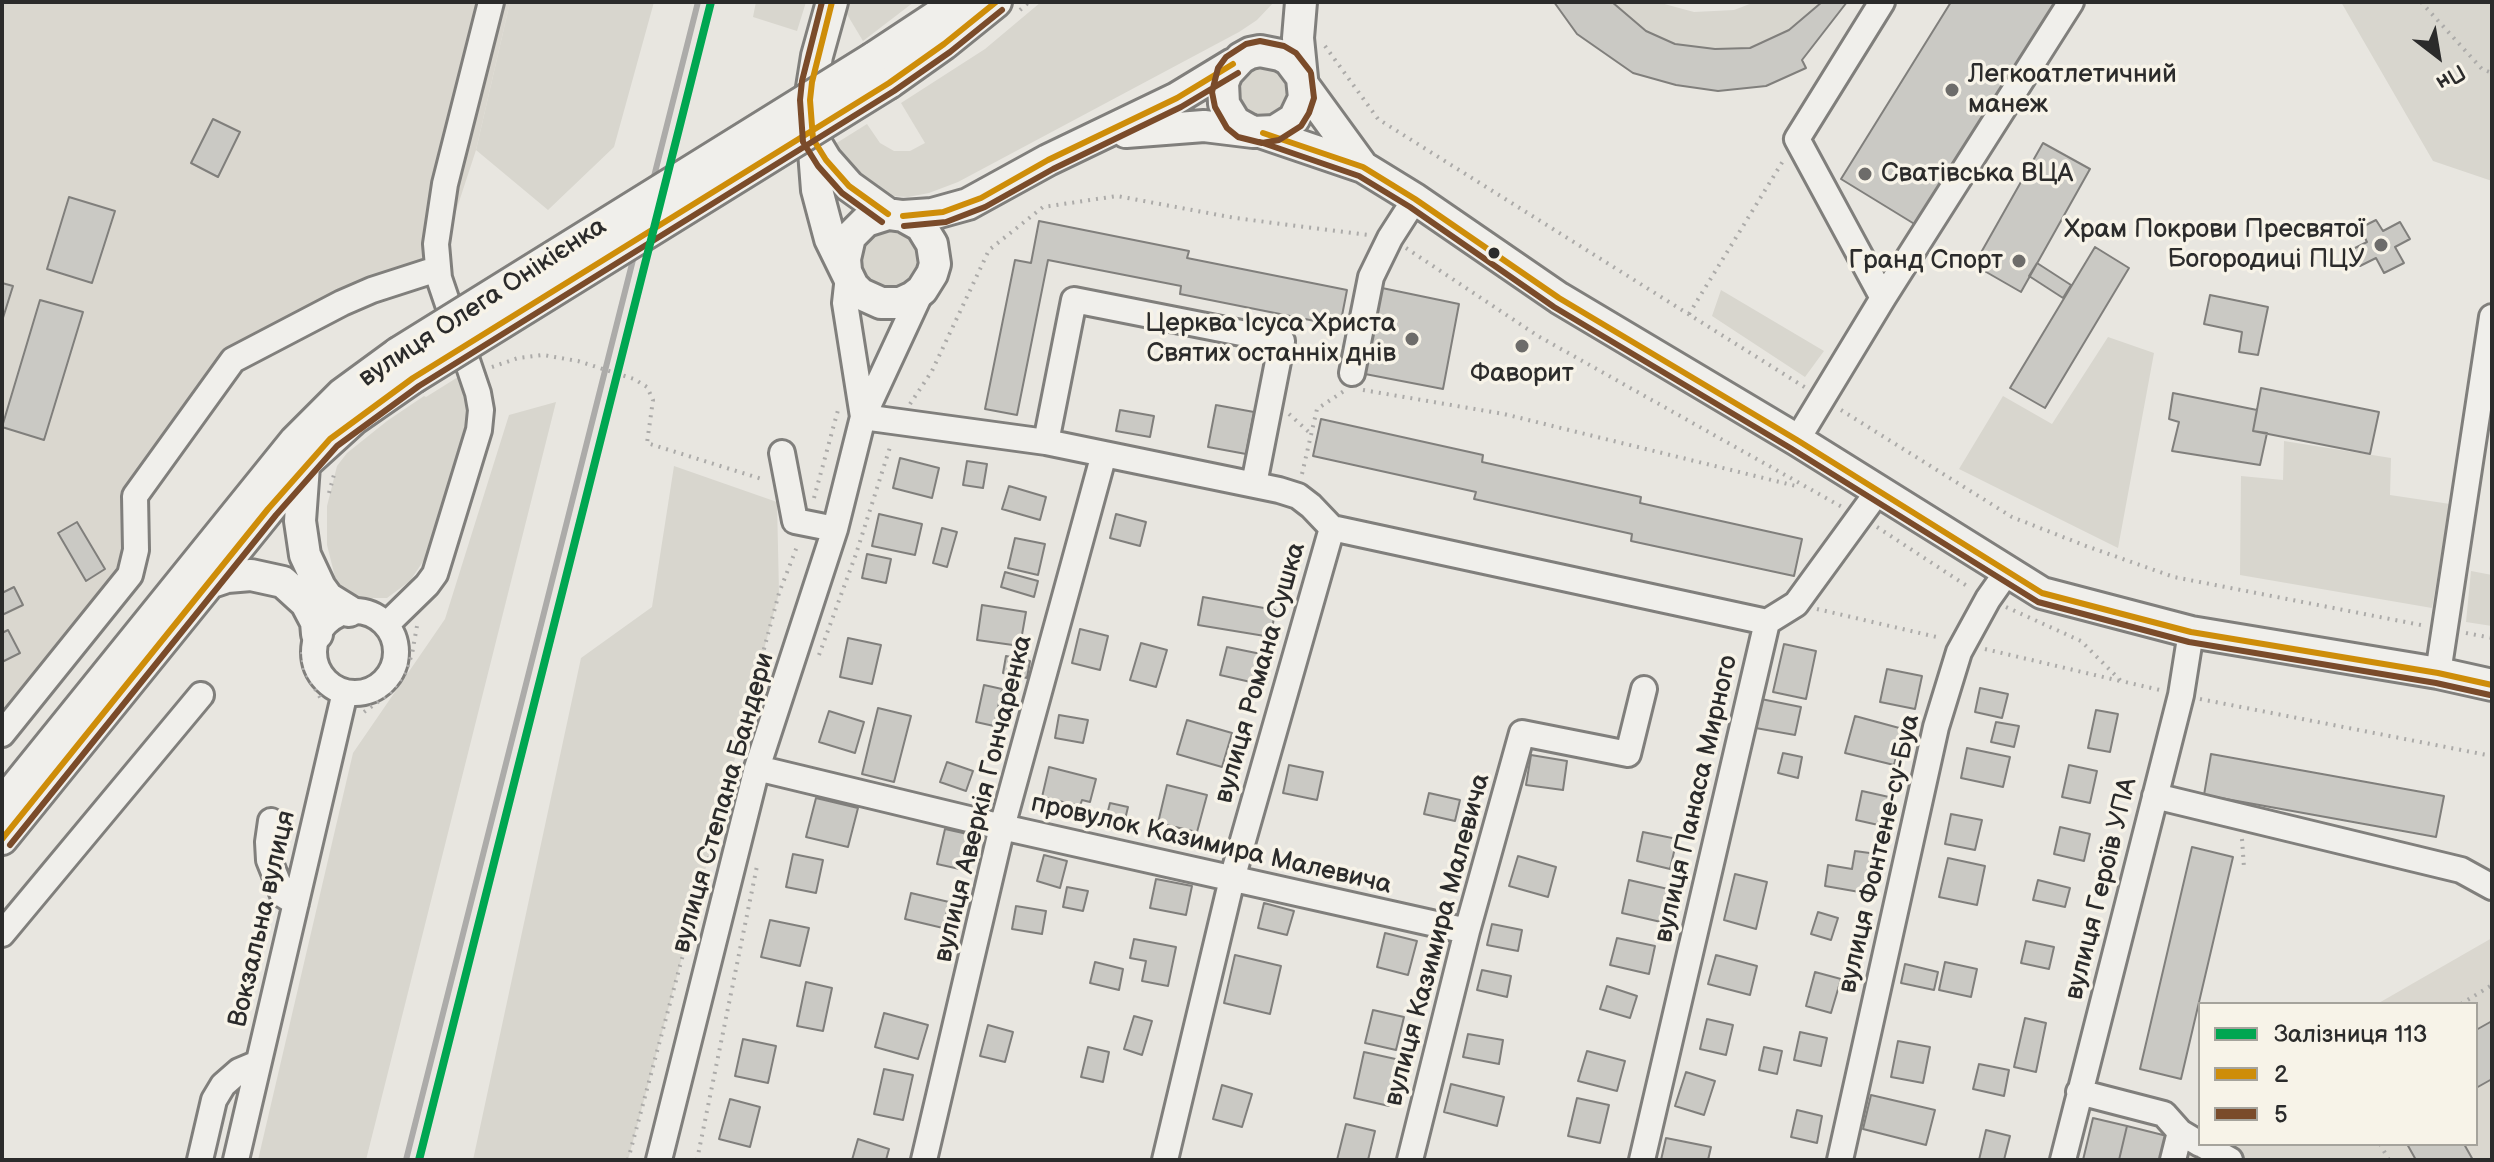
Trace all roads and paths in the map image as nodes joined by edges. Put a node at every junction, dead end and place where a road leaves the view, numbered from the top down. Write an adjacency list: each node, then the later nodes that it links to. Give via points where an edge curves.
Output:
1 (491, 2): 24 (street, via 445,184)
2 (832, 2): 17 (main road, via 812,82)
3 (958, 2): 12 (main road)
4 (996, 2): 12 (main road, via 944,44)
5 (1293, 2): 10 (main road, via 1277,26)
6 (1301, 2): 14 (main road)
7 (1882, 2): 18 (street)
8 (2071, 2): 27 (street)
9 (2421, 2): 13 (path, via 2482,69)
10 (1237, 61): 14 (main road, via 1260,51 1280,55); 15 (main road, via 1223,83 1224,104 1235,122); 16 (main road)
11 (1337, 65): 28 (path, via 1378,119)
12 (881, 70): 30 (main road, вулиця Олега Онікієнка, bridge)
13 (2492, 73)
14 (1302, 81): 15 (main road, via 1304,98 1294,119); 19 (main road)
15 (1258, 133): 16 (main road, via 1182,126); 19 (main road)
16 (1097, 138): 20 (main road)
17 (813, 139): 22 (main road, via 849,186); 25 (main road, via 821,211)
18 (1797, 139): 27 (street); 28 (path)
19 (1363, 167): 21 (main road)
20 (997, 189): 22 (main road, via 956,208); 26 (main road, via 962,224)
21 (1415, 199): 23 (street); 37 (main road, via 1559,298)
22 (896, 215): 25 (main road, via 866,221 850,237); 26 (main road, via 921,226 932,244 935,264)
23 (1390, 238): 32 (street, via 1371,277); 36 (path, via 1117,196 1043,207 989,250 932,371)
24 (437, 269): 56 (street, via 476,383 480,420 435,574); 67 (street, via 342,303 233,360 135,496 136,550 130,575)
25 (847, 273): 26 (main road, via 861,294 881,303 903,302); 35 (street, вулиця Степана Бандери, via 845,303)
26 (927, 282): 35 (street, вулиця Степана Бандери)
27 (1883, 298): 33 (street)
28 (1689, 314): 33 (path)
29 (2492, 317): 57 (street)
30 (405, 366): 41 (main road, вулиця Олега Онікієнка); 70 (main road, вулиця Олега Онікієнка, via 342,394 301,434)
31 (487, 370): 43 (path, via 503,361 543,355 634,379 647,387 653,400 647,443)
32 (1352, 373)
33 (1823, 398): 37 (street); 57 (path, via 2012,517 2086,546 2174,577)
34 (839, 405): 49 (path)
35 (863, 417): 36 (street); 51 (street, вулиця Степана Бандери)
36 (898, 421): 38 (street); 61 (path)
37 (1797, 440): 45 (main road)
38 (1046, 442): 40 (street); 42 (street, via 1074,300 1282,341)
39 (782, 453): 43 (street)
40 (1104, 454): 42 (street); 74 (street, вулиця Аверкія Гончаренка)
41 (304, 466): 53 (main road, вулиця Олега Онікієнка); 54 (main road, via 300,521 305,555 328,598)
42 (1254, 484): 47 (street)
43 (789, 488): 49 (street, via 795,521)
44 (1804, 488): 47 (path, via 1504,414 1349,388 1317,409)
45 (1879, 490): 52 (main road); 55 (street, via 1796,604)
46 (329, 493): 48 (path)
47 (1298, 496): 50 (street)
48 (327, 506)
49 (807, 523): 51 (street); 68 (path, via 779,593)
50 (1332, 528): 55 (street); 78 (street, вулиця Романа Сушка)
51 (835, 529): 68 (street, вулиця Степана Бандери)
52 (2007, 572): 58 (main road, via 2042,593); 98 (street, вулиця Фонтене-су-Буа, via 1959,652 1936,727)
53 (209, 583): 59 (main road, via 251,575 283,582 306,603); 75 (main road, вулиця Олега Онікієнка)
54 (349, 611): 56 (street, via 370,613); 59 (street, via 330,619)
55 (1767, 622): 97 (street, вулиця Панаса Мирного)
56 (386, 625): 65 (street, via 395,644 391,671 371,689)
57 (2446, 630): 60 (path); 62 (street)
58 (2191, 632): 62 (main road); 69 (street, вулиця Героїв УПА)
59 (317, 634): 65 (street, via 316,666 328,683)
60 (2492, 638)
61 (819, 656)
62 (2438, 673): 63 (main road)
63 (2492, 685)
64 (1644, 689): 81 (street, вулиця Казимира Малевича, via 1628,754 1522,733)
65 (345, 692): 80 (street, Вокзальна вулиця)
66 (201, 695): 82 (street)
67 (2, 734)
68 (746, 765): 74 (street, провулок Казимира Малевича); 92 (street, вулиця Степана Бандери)
69 (2155, 796): 72 (street); 86 (street, вулиця Героїв УПА)
70 (2, 804)
71 (722, 807): 91 (path)
72 (2241, 817): 77 (path); 79 (street, via 2461,870)
73 (271, 821): 80 (street, via 269,860 281,892)
74 (1002, 827): 78 (street, провулок Казимира Малевича); 94 (street, вулиця Аверкія Гончаренка)
75 (2, 839)
76 (757, 866): 93 (path)
77 (2244, 868)
78 (1232, 879): 81 (street, провулок Казимира Малевича); 95 (street, вулиця Романа Сушка)
79 (2492, 887)
80 (296, 903): 85 (street, Вокзальна вулиця)
81 (1467, 931): 96 (street, вулиця Казимира Малевича)
82 (2, 934)
83 (2492, 985): 84 (path)
84 (2464, 1002)
85 (258, 1063): 89 (street, via 239,1071 214,1100); 90 (street, Вокзальна вулиця)
86 (2079, 1092): 87 (street, via 2164,1114); 99 (street, вулиця Героїв УПА)
87 (2194, 1140): 100 (street)
88 (2205, 1146): 101 (street)
89 (200, 1160)
90 (236, 1160)
91 (628, 1160)
92 (659, 1160)
93 (697, 1160)
94 (924, 1160)
95 (1165, 1160)
96 (1410, 1160)
97 (1642, 1160)
98 (1840, 1160)
99 (2063, 1160)
100 (2173, 1160)
101 (2230, 1160)

